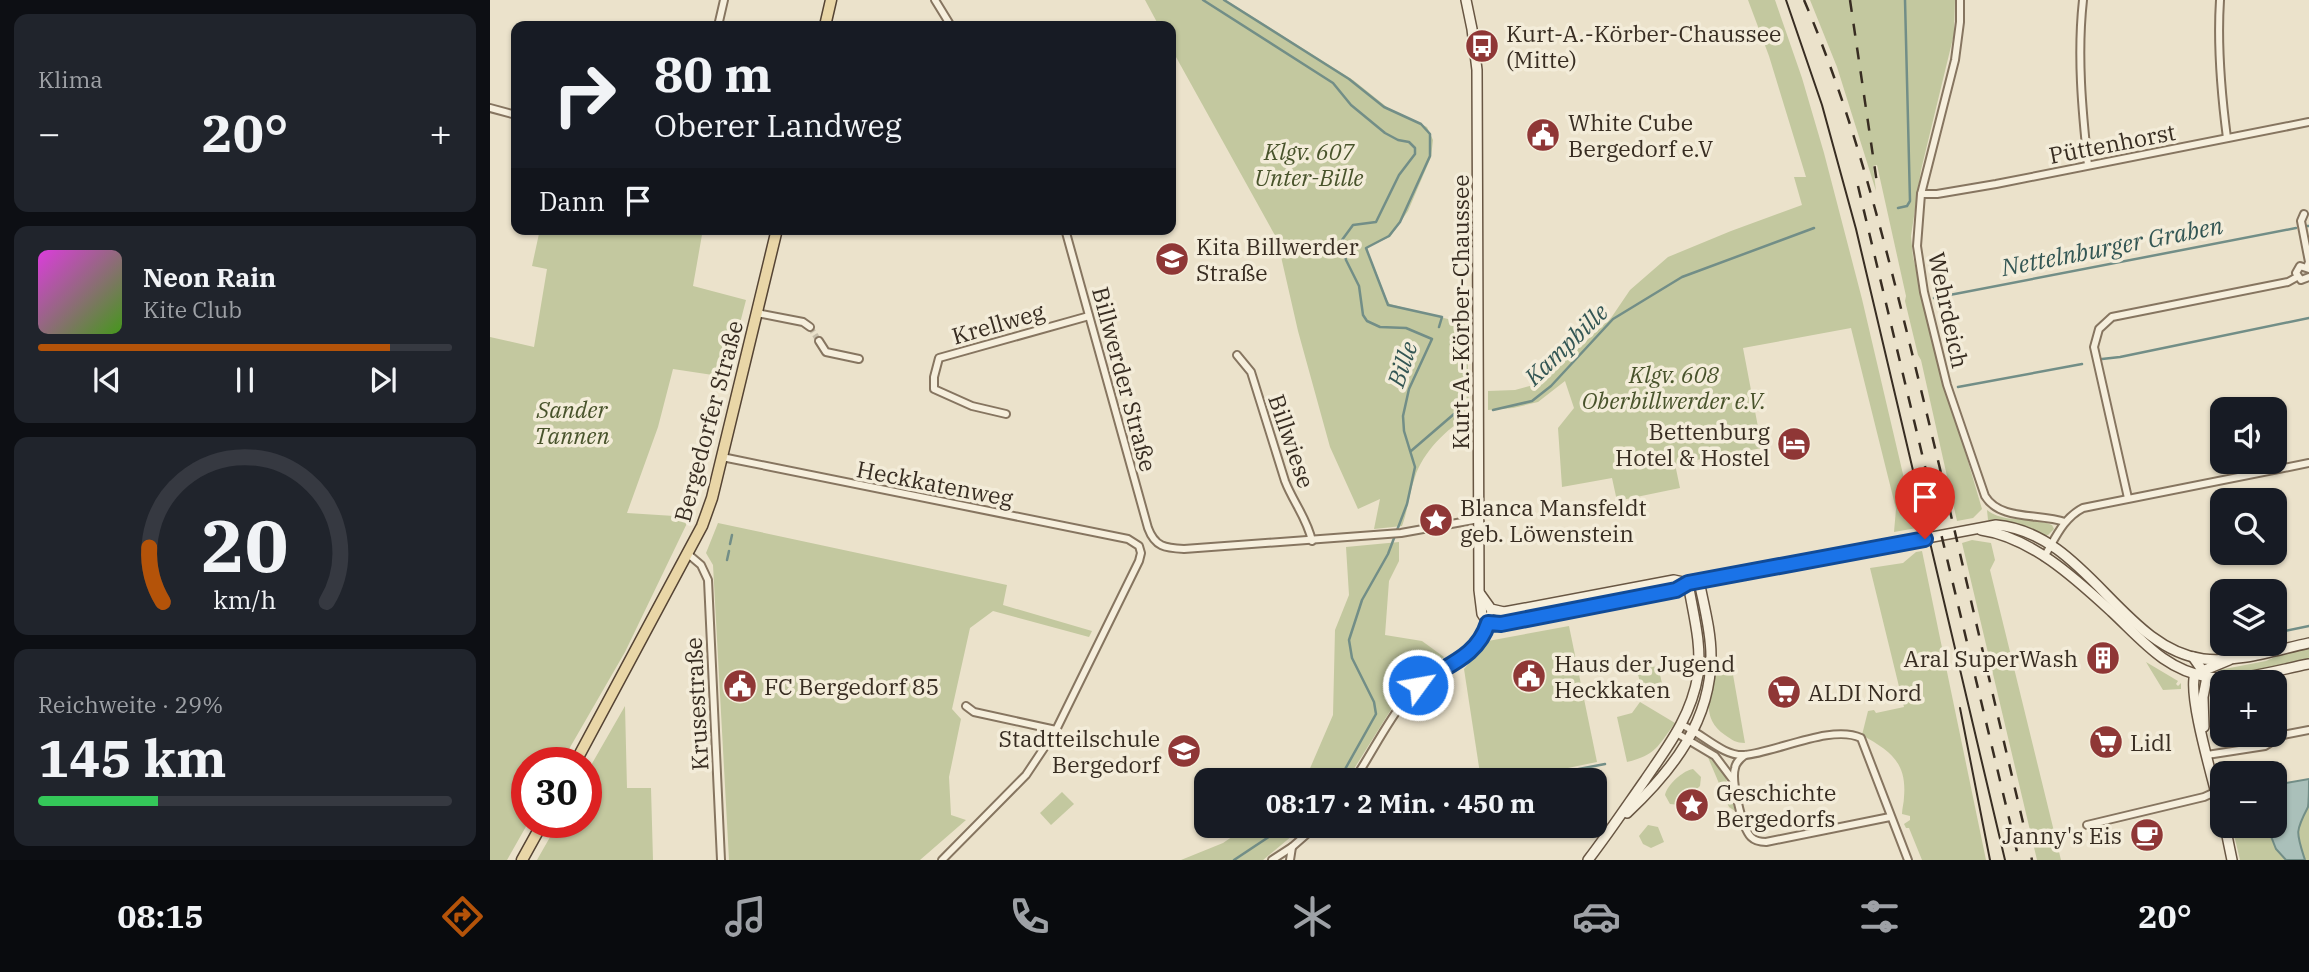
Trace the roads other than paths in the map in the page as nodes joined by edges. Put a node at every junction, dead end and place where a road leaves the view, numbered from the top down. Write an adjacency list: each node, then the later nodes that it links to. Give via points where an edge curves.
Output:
1 (724, 0): 8 (street)
2 (831, 0): 9 (main road)
3 (935, 0): 10 (street)
4 (1466, 0): 33 (main road, Kurt-A.-Körber-Chaussee, via 1477,70)
5 (1959, 0): 16 (street, Wehrdeich, via 1955,60)
6 (2083, 0): 15 (street, via 2081,104)
7 (2220, 0): 14 (street, via 2220,91)
8 (719, 21)
9 (826, 21)
10 (948, 21)
11 (490, 108): 12 (street)
12 (511, 114)
13 (2309, 122): 14 (street, Püttenhorst)
14 (2227, 138): 15 (street, Püttenhorst)
15 (2088, 165): 16 (street, Püttenhorst)
16 (1921, 194): 34 (street, Wehrdeich, via 1917,246 1924,292 1947,385 1985,496 1997,509)
17 (2304, 214): 20 (street, via 2301,221)
18 (776, 235): 23 (main road, Bergedorfer Straße)
19 (1067, 235): 24 (street, Billwerder Straße)
20 (2308, 268): 21 (street, via 2298,267)
21 (2297, 277): 22 (street); 32 (street, via 2112,317 2099,329 2094,347)
22 (2309, 277)
23 (757, 313): 25 (street); 30 (main road, Bergedorfer Straße)
24 (1089, 316): 29 (street, Krellweg, via 940,358 934,389 972,406); 36 (street, Billwerder Straße, via 1152,539 1163,547 1184,550)
25 (810, 327)
26 (819, 341): 28 (street, via 825,352)
27 (1237, 355): 36 (street, Billwiese, via 1251,372 1270,440)
28 (859, 359)
29 (1006, 414)
30 (722, 457): 38 (main road, Bergedorfer Straße, via 712,498); 56 (street, Heckkatenweg, via 1128,539 1139,546 1139,561)
31 (2309, 463): 32 (street)
32 (2129, 498): 34 (street, via 2083,508)
33 (1479, 519): 36 (street, via 1401,533); 42 (main road, Kurt-A.-Körber-Chaussee)
34 (2065, 522): 37 (street)
35 (1976, 529): 37 (main road, via 2008,526); 39 (main road, via 2017,541); 40 (main road)
36 (1312, 541)
37 (2051, 545): 39 (street); 50 (main road, via 2157,641)
38 (688, 554): 60 (main road, Bergedorfer Straße); 75 (street, Krusestraße, via 701,565 708,580)
39 (2044, 557): 53 (main road, via 2161,659)
40 (1699, 582): 41 (main road); 57 (main road, via 1711,655 1707,692)
41 (1688, 583): 43 (main road, via 1674,580); 45 (main road, via 1676,590); 55 (main road, via 1698,676)
42 (1479, 590): 46 (main road); 48 (main road, Kurt-A.-Körber-Chaussee, via 1480,608)
43 (1621, 590): 44 (main road); 45 (main road)
44 (1561, 601): 46 (main road); 47 (main road)
45 (1617, 601): 47 (main road)
46 (1491, 610): 48 (street)
47 (1556, 612): 48 (main road)
48 (1488, 623): 63 (street, via 1472,650 1408,696)
49 (2309, 643): 51 (main road)
50 (2193, 657): 51 (main road); 53 (main road)
51 (2233, 658): 53 (main road)
52 (2309, 664): 53 (main road, via 2249,676)
53 (2202, 674): 61 (main road)
54 (966, 706): 56 (street, via 974,712)
55 (1680, 729): 57 (street); 59 (street); 68 (main road)
56 (1056, 730): 76 (street, via 1026,775)
57 (1694, 730): 59 (main road); 62 (street, via 1728,751)
58 (2309, 730): 61 (street, via 2283,735 2265,746)
59 (1689, 741): 65 (street, via 1715,756); 68 (main road, via 1653,788)
60 (584, 747)
61 (2206, 750): 64 (main road)
62 (1745, 755): 65 (street, via 1735,766); 67 (street, via 1843,733 1856,736 1864,742)
63 (1362, 768)
64 (2210, 769)
65 (1734, 782): 67 (street, via 1744,827 1758,841)
66 (2210, 794): 69 (street)
67 (1890, 817): 80 (street)
68 (1618, 821): 79 (main road)
69 (2087, 825)
70 (534, 838): 74 (main road)
71 (1302, 838): 73 (street)
72 (2227, 838): 81 (main road)
73 (1292, 847): 77 (street); 78 (street)
74 (522, 860)
75 (721, 860)
76 (942, 860)
77 (1272, 860)
78 (1290, 860)
79 (1588, 860)
80 (1908, 860)
81 (2232, 860)

